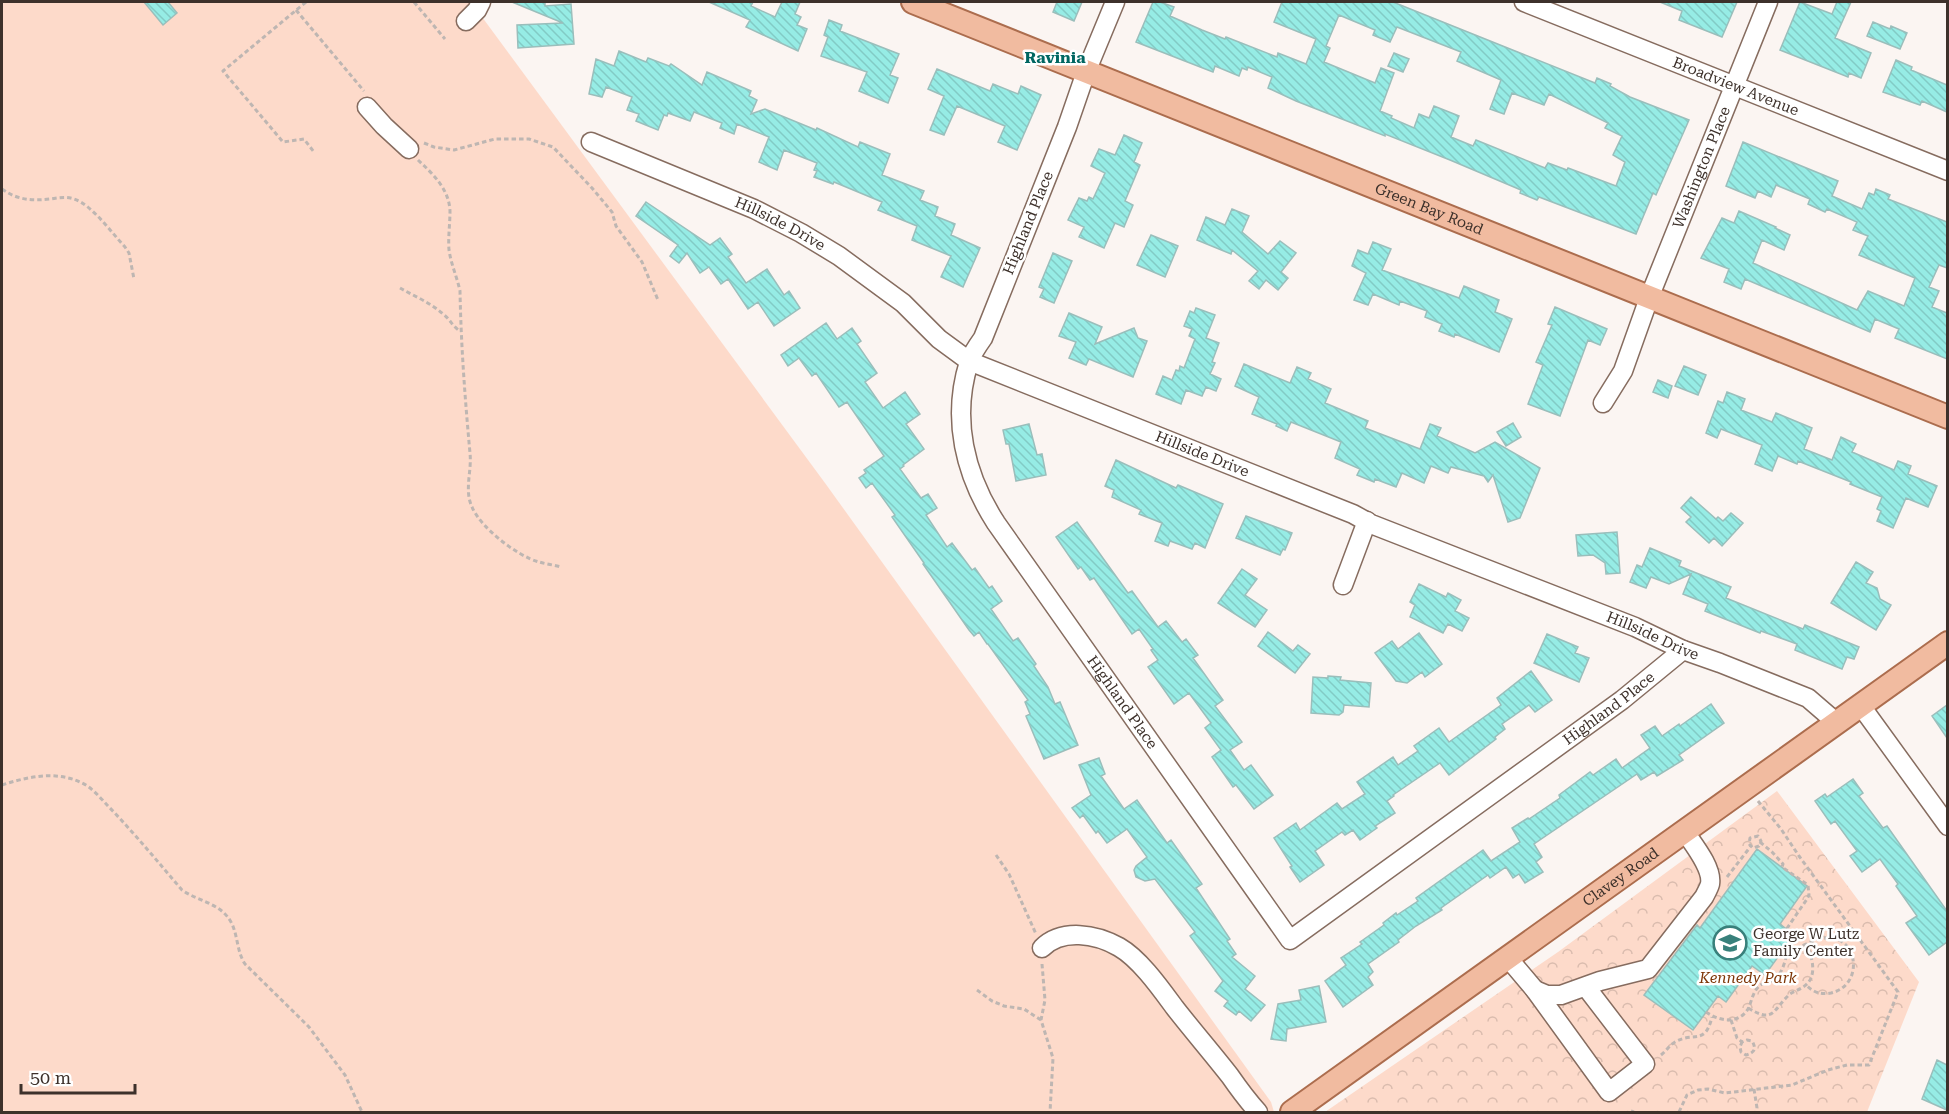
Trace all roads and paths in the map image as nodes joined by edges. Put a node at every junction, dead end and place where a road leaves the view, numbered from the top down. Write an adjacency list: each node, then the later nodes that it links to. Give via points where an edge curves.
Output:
1 (306, 2): 7 (path)
2 (414, 2): 8 (path)
3 (913, 2): 9 (main road, Green Bay Road)
4 (1115, 2): 9 (street, Highland Place)
5 (1524, 2): 10 (street, Broadview Avenue)
6 (1768, 2): 10 (street, Washington Place)
7 (296, 10): 11 (path); 14 (path, via 223,71 283,142 304,139)
8 (445, 39)
9 (1086, 72): 19 (main road, Green Bay Road); 22 (street, Highland Place, via 992,315)
10 (1733, 86): 15 (street, Broadview Avenue); 19 (street, Washington Place)
11 (367, 101): 13 (street, via 384,126)
12 (591, 142): 22 (street, Hillside Drive, via 754,209 801,233 903,303 939,339)
13 (409, 149): 20 (path, via 417,140 454,150 495,139 529,139 553,147 612,212 616,226 642,262); 21 (path, via 447,196 450,252 460,291)
14 (314, 152)
15 (1947, 171)
16 (2, 189): 17 (path, via 29,200 64,197 82,203 129,254)
17 (134, 279)
18 (400, 288): 21 (path, via 433,306)
19 (1649, 298): 23 (street, Washington Place, via 1623,371); 24 (main road, Green Bay Road)
20 (658, 300)
21 (460, 331): 26 (path, via 471,454 468,495 472,509 481,522 519,554)
22 (969, 361): 25 (street, Hillside Drive); 29 (street, Highland Place, via 961,403 962,429 966,461 981,500 1290,940 1622,700)
23 (1603, 403)
24 (1947, 417)
25 (1367, 521): 27 (street); 29 (street, Hillside Drive)
26 (561, 567)
27 (1343, 585)
28 (1947, 643): 30 (main road, Clavey Road)
29 (1683, 650): 31 (street, Hillside Drive, via 1808,698)
30 (1861, 706): 31 (main road, Clavey Road); 34 (street)
31 (1837, 723): 35 (main road, Clavey Road)
32 (2, 785): 56 (path, via 48,776 68,778 92,789 182,890 212,904 228,917 242,959 309,1027 345,1075)
33 (1758, 801): 55 (path, via 1898,992 1869,1065 1847,1065 1801,1083)
34 (1947, 826)
35 (1685, 832): 43 (main road, Clavey Road); 45 (street, via 1709,873 1704,897 1648,969)
36 (1760, 842): 37 (path); 37 (path, via 1758,836 1753,837 1749,841); 40 (path, via 1809,889 1807,899)
37 (1751, 846): 39 (path)
38 (996, 855): 42 (path, via 1009,874)
39 (1723, 883)
40 (1777, 943)
41 (1806, 945): 44 (path, via 1813,968); 44 (path, via 1823,938 1838,940 1850,952 1854,970 1851,980 1828,994); 48 (path, via 1785,952 1779,974 1762,984)
42 (1042, 948): 51 (path, via 1045,1000); 58 (street, via 1057,937 1079,935 1100,938 1120,947 1163,992)
43 (1508, 958): 47 (street); 59 (main road, Clavey Road)
44 (1806, 985): 48 (path, via 1788,996 1770,1015 1762,1016)
45 (1586, 987): 47 (street, via 1561,995); 47 (street, via 1645,1064 1609,1092)
46 (977, 990): 51 (path, via 992,1001 1024,1009)
47 (1535, 990)
48 (1748, 1008): 52 (path, via 1742,1016)
49 (1706, 1012): 50 (path)
50 (1712, 1017): 52 (path); 54 (path, via 1702,1035 1676,1041)
51 (1041, 1020): 57 (path, via 1053,1058)
52 (1731, 1020): 53 (path)
53 (1742, 1042): 53 (path, via 1752,1041 1752,1054 1741,1052)
54 (1661, 1055)
55 (1754, 1089): 60 (path, via 1725,1094 1698,1090 1687,1095); 61 (path)
56 (362, 1113)
57 (1050, 1113)
58 (1258, 1113)
59 (1292, 1113)
60 (1678, 1113)
61 (1756, 1113)

